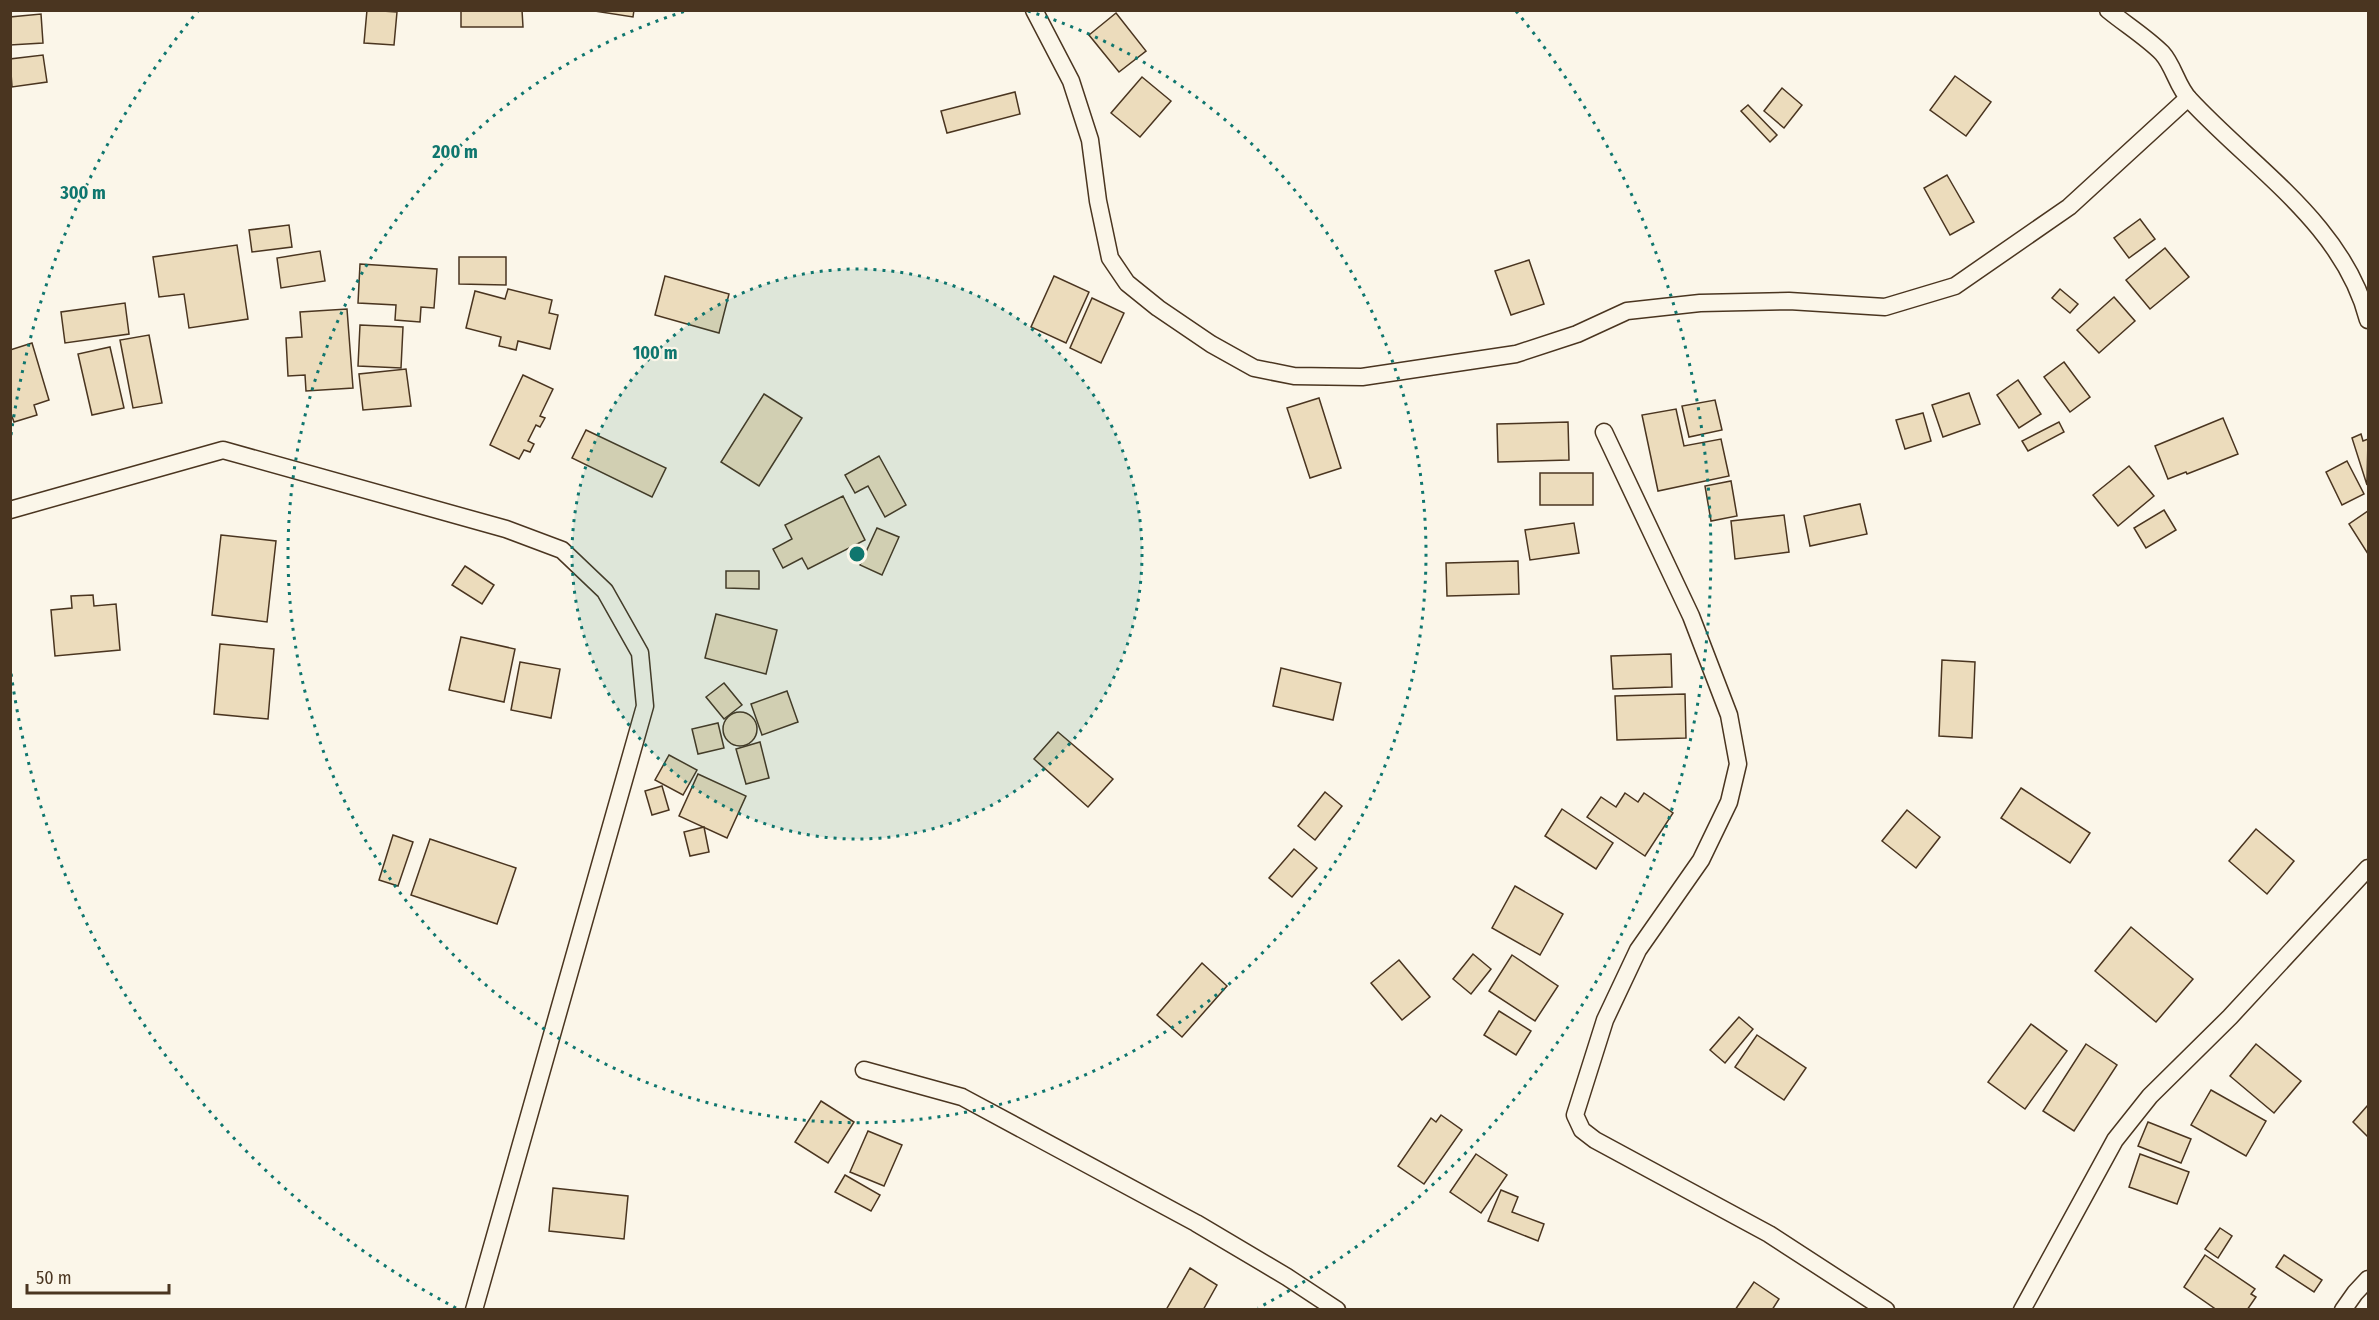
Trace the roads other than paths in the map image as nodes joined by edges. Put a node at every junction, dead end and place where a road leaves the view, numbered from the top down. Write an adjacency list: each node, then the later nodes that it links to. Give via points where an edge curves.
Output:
1 (1034, 10): 3 (street, via 1071,81 1090,140 1110,258 1127,283 1211,344 1254,368 1294,376 1362,377 1516,354 1627,312 1700,303 1885,307 1955,286 2069,207)
2 (2108, 10): 3 (street, via 2162,54)
3 (2188, 98): 4 (street, via 2271,177 2337,249)
4 (2368, 320)
5 (1604, 432): 12 (street, via 1690,616 1729,715 1738,764 1729,802 1701,860 1638,950 1605,1020 1575,1115 1582,1130 1595,1140 1769,1234)
6 (10, 510): 10 (street, via 223,450 506,528 562,550 611,601 640,652 645,706)
7 (2368, 868): 13 (street, via 2230,1017 2150,1096 2115,1140)
8 (864, 1070): 11 (street, via 962,1097 1196,1224)
9 (2368, 1279): 14 (street)
10 (474, 1310)
11 (1337, 1310)
12 (1886, 1310)
13 (2022, 1310)
14 (2343, 1310)

